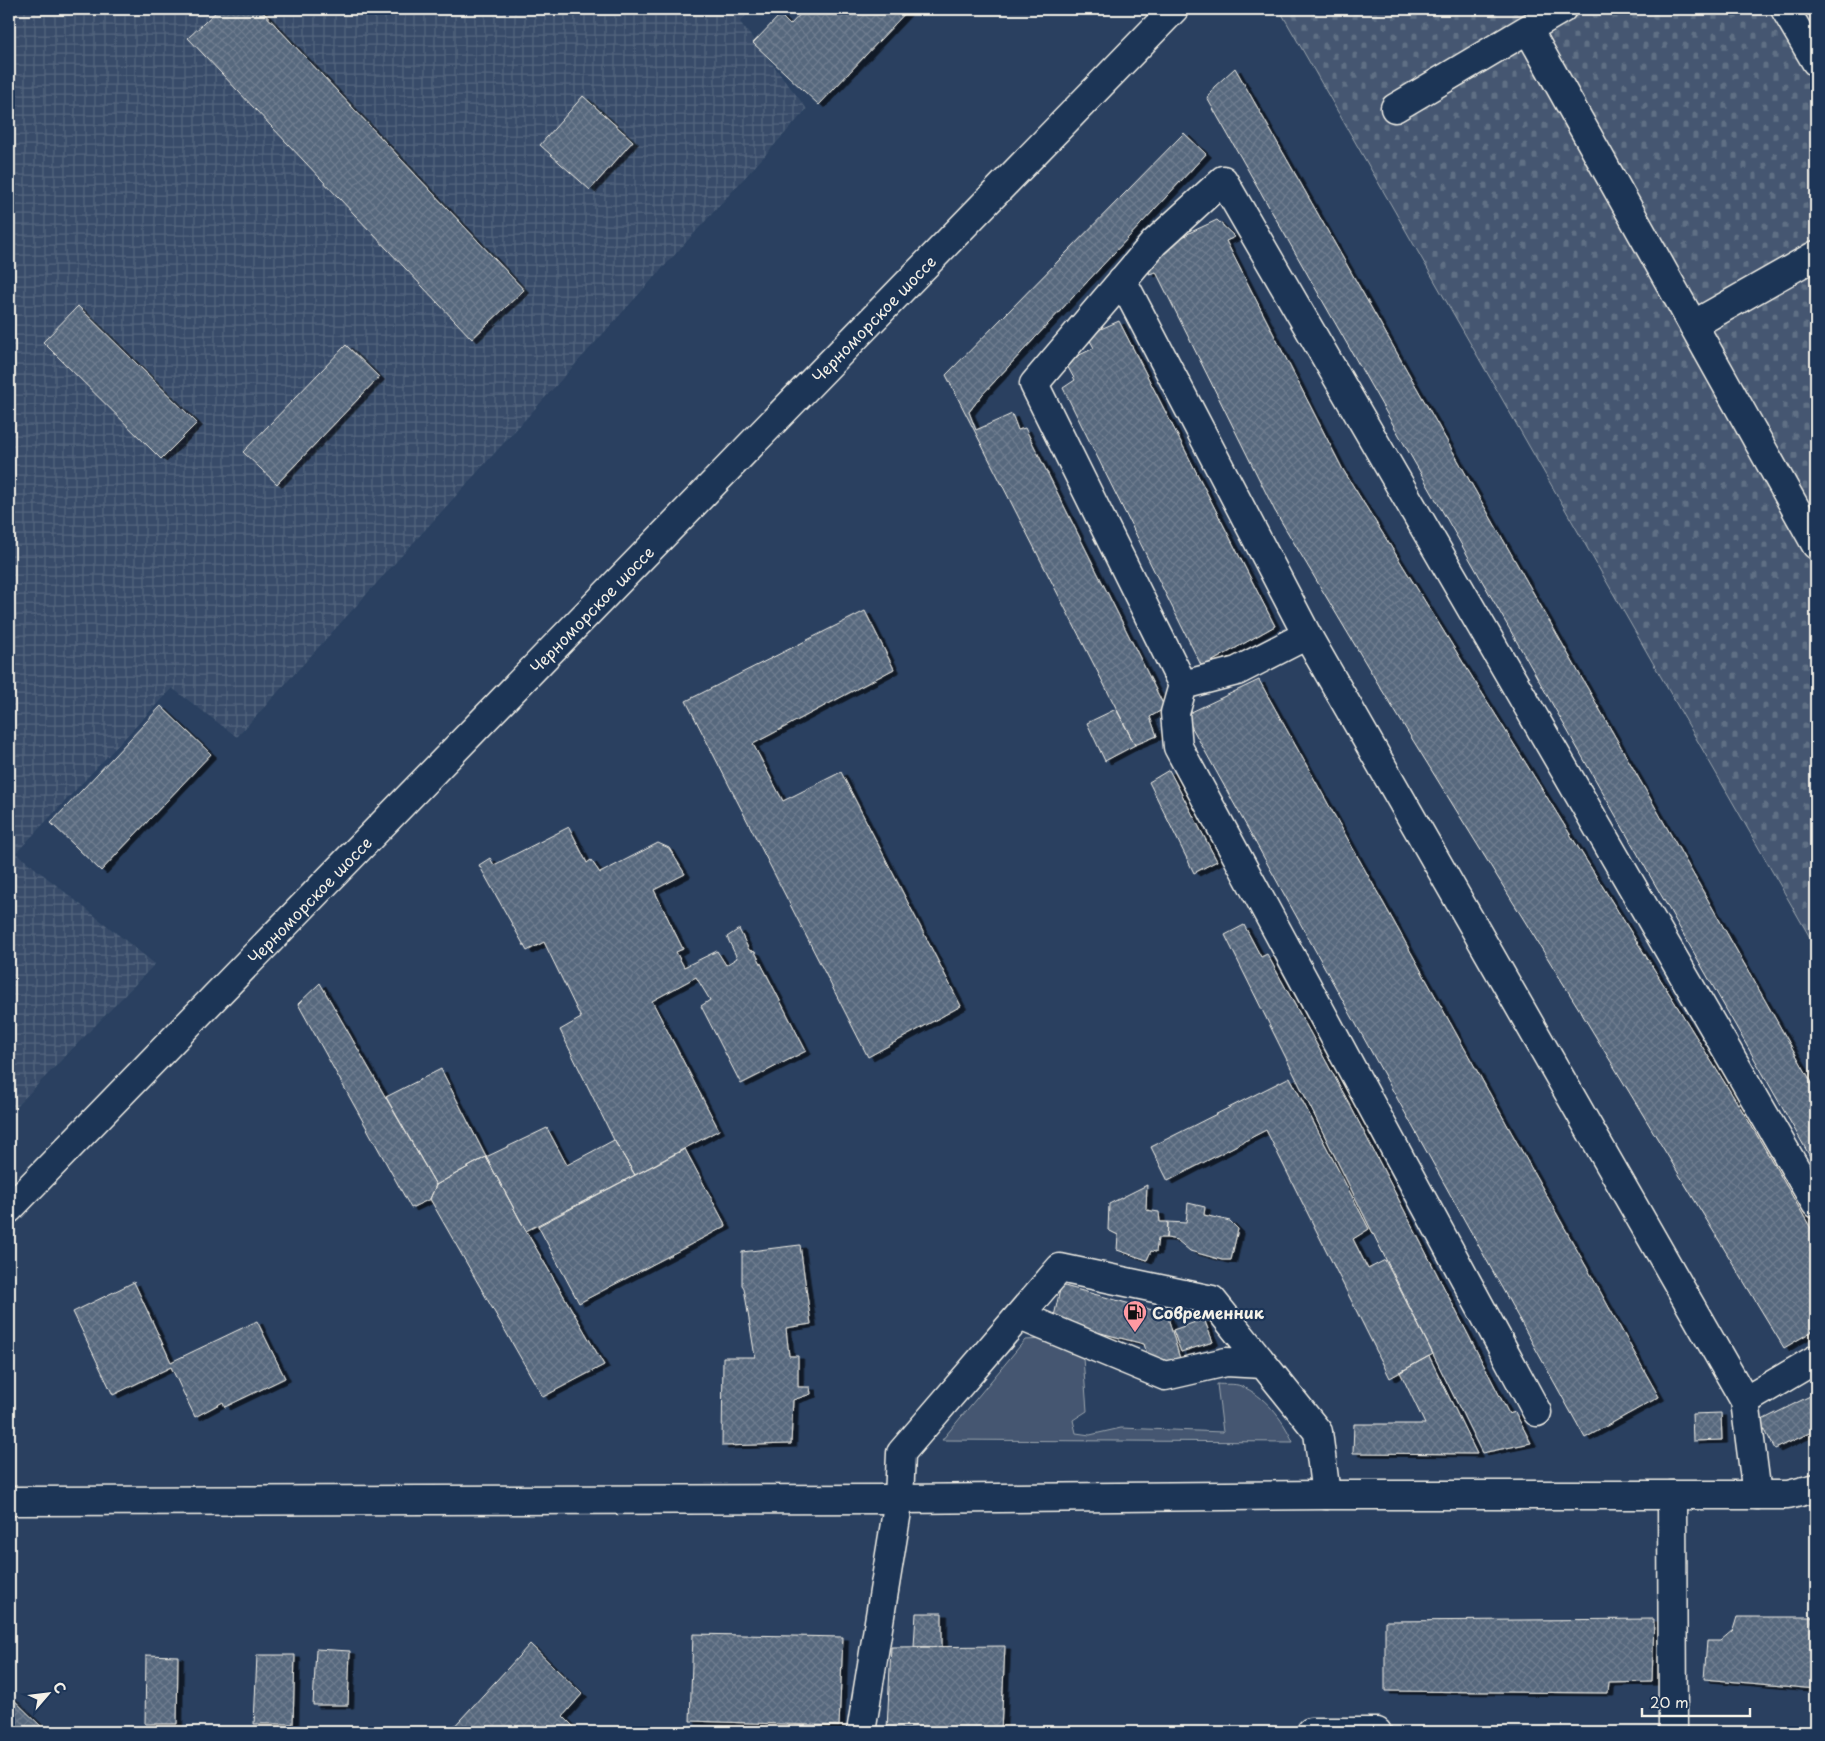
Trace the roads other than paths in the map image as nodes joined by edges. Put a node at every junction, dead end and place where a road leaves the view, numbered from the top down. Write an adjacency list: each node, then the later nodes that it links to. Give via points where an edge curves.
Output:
1 (1174, 9): 14 (main road, Черноморское шоссе)
2 (1562, 9): 4 (main road)
3 (1785, 9): 5 (main road)
4 (1528, 29): 6 (main road); 9 (main road)
5 (1816, 62)
6 (1395, 108)
7 (1816, 255): 9 (main road)
8 (1122, 280): 11 (main road); 12 (main road, via 1034,384); 13 (main road, via 1154,243 1224,180)
9 (1693, 325): 10 (main road)
10 (1816, 545)
11 (1307, 635): 12 (main road, via 1237,671); 18 (main road)
12 (1183, 685): 19 (main road, via 1175,713 1178,747)
13 (1816, 1204)
14 (9, 1209)
15 (1020, 1316): 17 (main road, via 1165,1376 1226,1362); 17 (main road, via 1060,1268 1212,1300); 24 (main road, via 901,1454)
16 (1816, 1359): 18 (main road)
17 (1263, 1364): 21 (main road, via 1318,1432)
18 (1744, 1401): 22 (main road)
19 (1537, 1412)
20 (1816, 1488): 22 (main road, via 1788,1495)
21 (1326, 1495): 23 (main road); 24 (main road)
22 (1757, 1495): 23 (main road)
23 (1672, 1496): 29 (main road)
24 (899, 1499): 25 (main road); 26 (main road)
25 (9, 1501)
26 (861, 1732)
27 (1311, 1732): 28 (main road)
28 (1378, 1732)
29 (1674, 1732)

